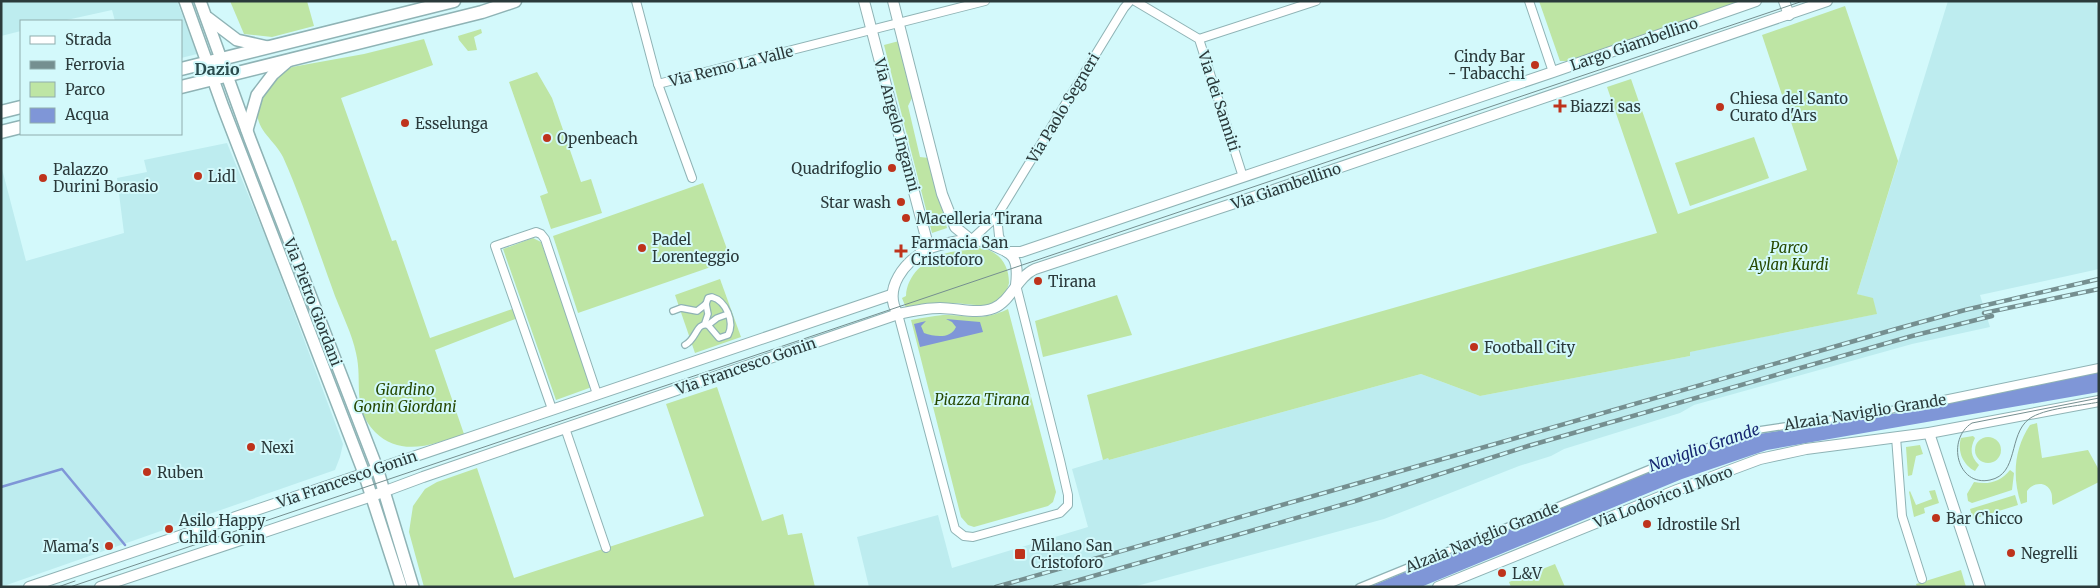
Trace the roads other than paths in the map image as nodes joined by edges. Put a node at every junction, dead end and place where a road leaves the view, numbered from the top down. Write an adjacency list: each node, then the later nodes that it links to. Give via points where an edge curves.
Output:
1 (185, 1): 26 (main road, Via Pietro Giordani)
2 (200, 1): 17 (main road, Via Pietro Giordani)
3 (454, 1): 19 (main road)
4 (515, 1): 22 (main road)
5 (636, 1): 31 (street)
6 (864, 1): 20 (street, Via Angelo Inganni)
7 (893, 1): 18 (street, Via Angelo Inganni)
8 (984, 1): 18 (street, Via Remo La Valle)
9 (1130, 1): 41 (street, Via Paolo Segneri)
10 (1135, 1): 21 (street, Via dei Sanniti)
11 (1316, 1): 21 (street)
12 (1529, 1): 28 (street, Largo Giambellino)
13 (1756, 1): 28 (street, Largo Giambellino)
14 (1784, 1): 16 (street)
15 (1827, 1): 16 (street, Largo Giambellino)
16 (1789, 15): 33 (street, Largo Giambellino)
17 (205, 16): 23 (main road, via 237,40); 24 (main road, Via Pietro Giordani)
18 (899, 23): 20 (street, Via Remo La Valle); 42 (street, Via Angelo Inganni, via 942,194 955,227)
19 (359, 26): 22 (street); 23 (main road)
20 (872, 30): 31 (street, Via Remo La Valle); 43 (street, Via Angelo Inganni)
21 (1199, 39): 39 (street, Via dei Sanniti)
22 (363, 42): 25 (main road)
23 (270, 47): 24 (main road)
24 (221, 59): 26 (main road); 29 (main road, Via Pietro Giordani)
25 (288, 61): 29 (main road); 37 (main road, via 257,95)
26 (208, 62): 27 (main road); 30 (main road, Via Pietro Giordani)
27 (182, 69)
28 (1554, 72): 39 (street, Via Giambellino)
29 (228, 76): 30 (main road); 37 (main road, Via Pietro Giordani)
30 (214, 80): 32 (main road); 62 (main road, Via Pietro Giordani)
31 (658, 84): 40 (street, Via Remo La Valle)
32 (182, 87)
33 (1560, 93): 45 (street, Via Giambellino, via 1035,269)
34 (20, 107): 35 (main road)
35 (1, 112)
36 (20, 127): 38 (main road)
37 (247, 130): 61 (main road, Via Pietro Giordani)
38 (1, 132)
39 (1244, 177): 44 (street, Via Giambellino, via 1019,253)
40 (692, 178)
41 (997, 216): 42 (street, Via Paolo Segneri); 44 (street, via 999,236)
42 (971, 240): 43 (street); 44 (street)
43 (929, 249): 46 (street, via 905,267)
44 (1007, 252): 45 (street, via 1016,264)
45 (1016, 285): 50 (street, via 1002,304 985,311 940,308); 50 (street, via 1061,464 1068,505 1060,513 973,536 964,536 955,529)
46 (891, 295): 50 (street); 54 (street, Via Francesco Gonin)
47 (706, 304): 48 (street, via 697,311 681,308); 49 (street, via 708,298 717,298); 51 (street)
48 (673, 312)
49 (728, 314): 51 (street); 51 (street, via 731,328 725,337 719,338)
50 (898, 314): 58 (street, Via Francesco Gonin)
51 (707, 324): 52 (street, via 699,326 692,342)
52 (685, 345)
53 (2099, 368): 55 (street, Alzaia Naviglio Grande)
54 (597, 394): 57 (street, Via Francesco Gonin); 57 (street, via 545,240 536,232 495,246)
55 (1944, 400): 71 (street, Alzaia Naviglio Grande, via 1752,431 1663,463)
56 (2099, 401): 59 (street, Via Lodovico il Moro)
57 (552, 409): 61 (street, Via Francesco Gonin)
58 (565, 428): 63 (street, Via Francesco Gonin); 65 (street)
59 (1929, 433): 60 (street, Via Lodovico il Moro); 73 (street)
60 (1896, 437): 66 (street, via 1902,516); 72 (street, Via Lodovico il Moro, via 1806,449 1760,459)
61 (376, 468): 62 (street, Via Francesco Gonin); 63 (main road, Via Pietro Giordani)
62 (364, 473): 64 (main road, Via Pietro Giordani); 67 (street, Via Francesco Gonin)
63 (384, 492): 64 (street, Via Francesco Gonin); 70 (main road, Via Pietro Giordani)
64 (372, 496): 68 (street, Via Francesco Gonin); 69 (main road, Via Pietro Giordani)
65 (606, 548)
66 (1922, 579)
67 (29, 587)
68 (100, 587)
69 (400, 587)
70 (413, 587)
71 (1359, 587)
72 (1439, 587)
73 (1980, 587)

